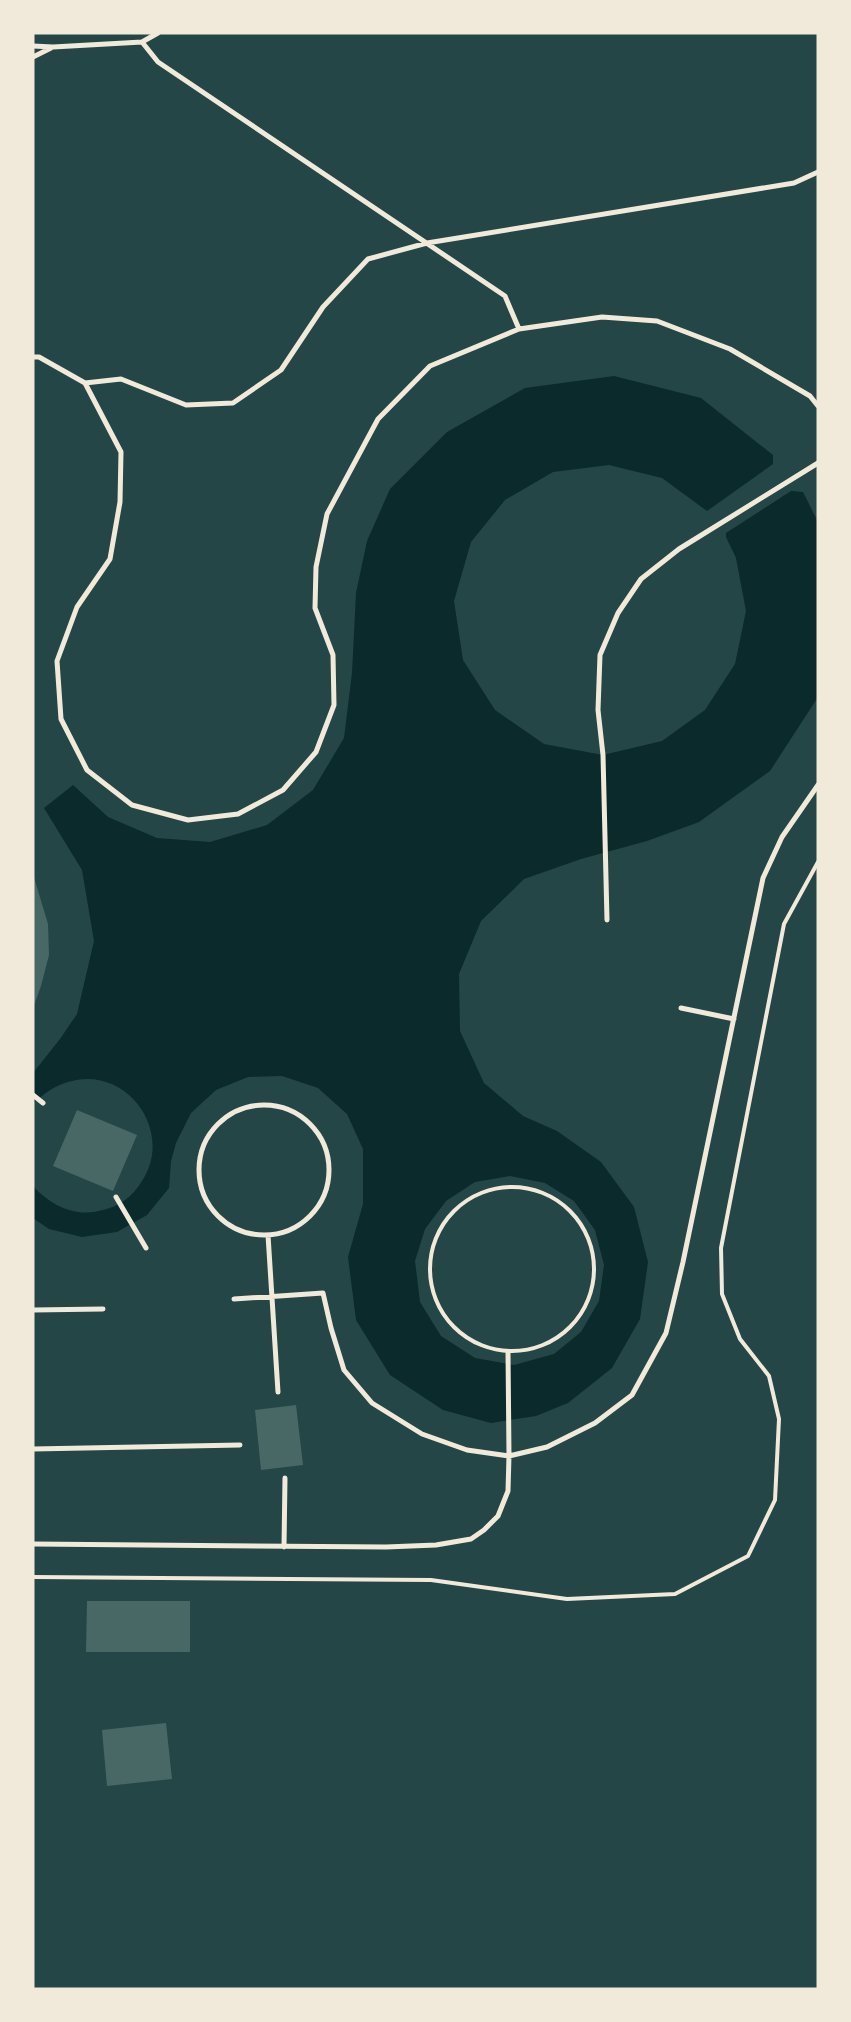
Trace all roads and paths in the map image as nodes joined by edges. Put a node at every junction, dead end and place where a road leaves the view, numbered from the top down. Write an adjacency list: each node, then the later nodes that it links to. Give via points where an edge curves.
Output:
1 (158, 33): 2 (street)
2 (142, 42): 4 (street); 7 (street, via 158,62)
3 (33, 46): 4 (street)
4 (53, 47): 5 (street)
5 (33, 57)
6 (818, 172): 7 (street, via 794,183)
7 (427, 243): 8 (street, via 505,296); 10 (street, via 368,259 323,307 281,370 233,403 186,405 121,379)
8 (519, 329): 10 (street, via 430,366 378,419 327,514 316,567 315,608 333,655 334,705 316,752 283,790 238,814 188,820 132,805 87,770 61,719 57,661 77,608 110,559 120,502 121,452); 11 (street, via 602,317 657,321 730,349 810,396)
9 (33, 357): 10 (street)
10 (85, 383)
11 (818, 406)
12 (818, 463): 15 (street, via 679,549 641,579 618,613 600,655 598,710 603,755)
13 (818, 785): 17 (street, via 782,837 763,878)
14 (818, 862): 35 (path, via 784,924 721,1248 722,1294 740,1339 769,1376 779,1419 775,1500 748,1556 675,1594 567,1599 431,1580)
15 (607, 920)
16 (681, 1008): 17 (street)
17 (734, 1019): 31 (street, via 666,1333 632,1395 595,1423 547,1447)
18 (33, 1095): 19 (street)
19 (42, 1102)
20 (118, 1199): 22 (street)
21 (268, 1235): 21 (street, via 242,1232 220,1219 204,1199 198,1174 202,1149 215,1126 235,1111 260,1105 285,1109 307,1122 323,1142 329,1167 326,1192 313,1214 292,1229); 23 (street)
22 (146, 1248)
23 (272, 1296): 24 (street); 28 (street); 31 (street, via 323,1293 344,1370 372,1403 423,1434 467,1450)
24 (234, 1299)
25 (103, 1309): 26 (street)
26 (33, 1310)
27 (508, 1352): 27 (path, via 476,1344 450,1325 433,1297 428,1264 436,1233 455,1207 484,1190 516,1186 548,1194 574,1213 591,1241 595,1272 587,1304 568,1330 540,1347); 31 (street)
28 (279, 1392)
29 (240, 1444): 30 (street)
30 (33, 1449)
31 (509, 1456): 34 (street, via 508,1491 498,1516 471,1539 436,1545)
32 (285, 1478): 34 (street)
33 (33, 1544): 34 (street)
34 (284, 1547)
35 (33, 1577)

